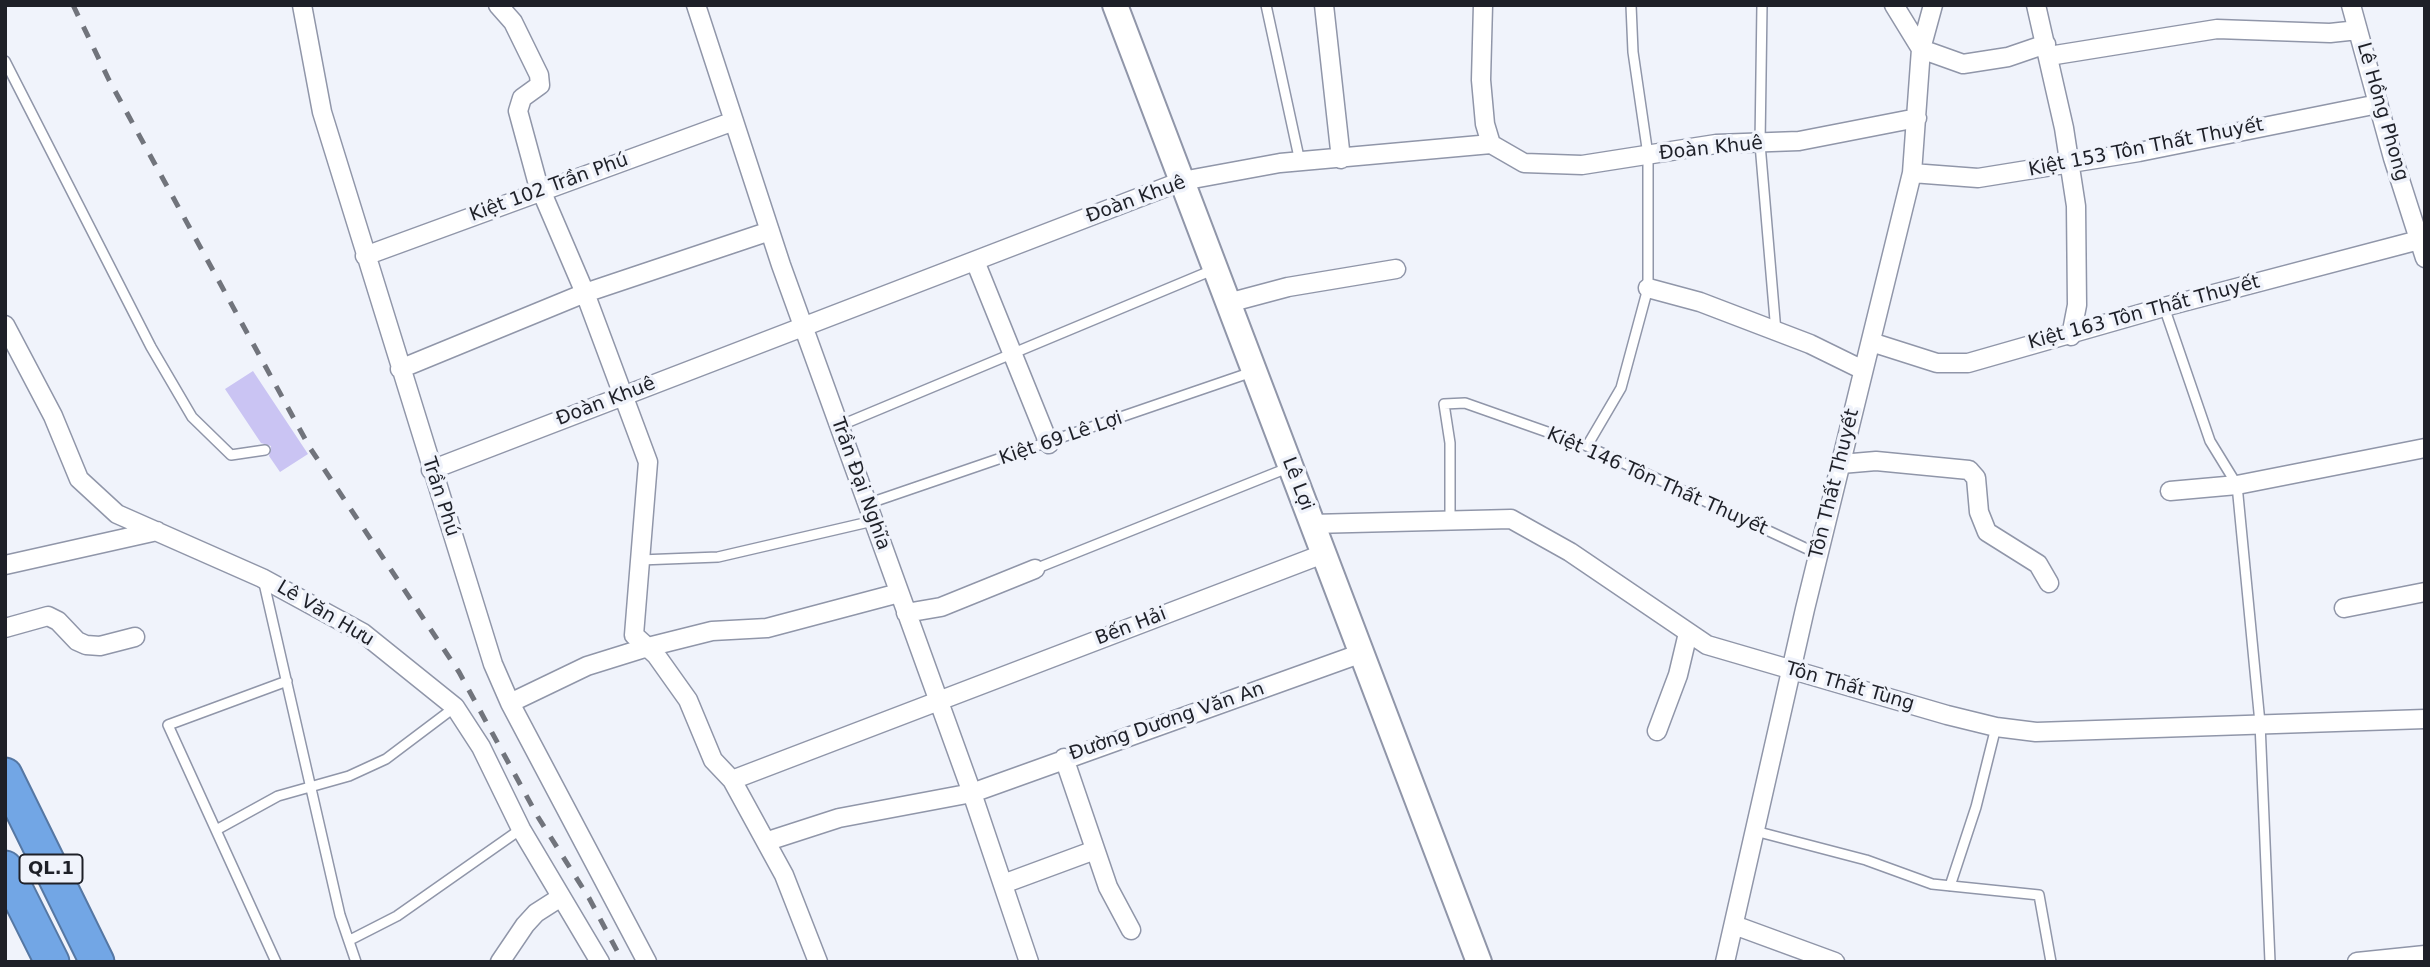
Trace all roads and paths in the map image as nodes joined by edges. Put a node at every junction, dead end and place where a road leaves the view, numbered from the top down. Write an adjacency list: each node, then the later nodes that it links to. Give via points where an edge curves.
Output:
1 (302, 5): 33 (street, Trần Phú, via 322,112)
2 (498, 5): 29 (street, via 513,22 539,75 540,85 522,98 518,111)
3 (695, 5): 20 (street, Trần Đại Nghĩa)
4 (1115, 5): 28 (street, Lê Lợi)
5 (1266, 5): 25 (lane)
6 (1324, 5): 24 (street)
7 (1483, 5): 21 (street, via 1481,80)
8 (1631, 5): 23 (lane)
9 (1762, 5): 22 (lane)
10 (1894, 5): 15 (street)
11 (1933, 5): 15 (street, Tôn Thất Thuyết)
12 (2036, 5): 16 (street)
13 (2351, 5): 14 (street, Lê Hồng Phong)
14 (2358, 30): 16 (street, via 2217,29); 18 (street, Lê Hồng Phong)
15 (1921, 49): 16 (street, via 1963,64); 19 (street, Tôn Thất Thuyết)
16 (2047, 50): 26 (street)
17 (5, 61): 56 (lane, via 151,347 192,417 231,455)
18 (2378, 104): 26 (street, Kiệt 153 Tôn Thất Thuyết); 30 (street, Lê Hồng Phong, via 2393,158)
19 (1917, 117): 22 (street, Đoàn Khuê, via 1799,141); 27 (street, Tôn Thất Thuyết)
20 (734, 121): 29 (street, Kiệt 102 Trần Phú); 31 (street, Trần Đại Nghĩa)
21 (1491, 144): 23 (street, Đoàn Khuê, via 1524,163 1582,166); 24 (street, Đoàn Khuê)
22 (1760, 144): 23 (street, Đoàn Khuê, via 1716,144); 44 (lane)
23 (1648, 155): 38 (lane)
24 (1341, 159): 25 (street, Đoàn Khuê)
25 (1300, 162): 28 (street, Đoàn Khuê)
26 (2070, 163): 27 (street, Kiệt 153 Tôn Thất Thuyết, via 1978,178); 45 (street, via 2078,244 2077,304)
27 (1912, 173): 46 (street, Tôn Thất Thuyết)
28 (1182, 181): 35 (street, Đoàn Khuê); 36 (street, Lê Lợi)
29 (541, 191): 33 (street, Kiệt 102 Trần Phú); 39 (street)
30 (2417, 203): 32 (street, Lê Hồng Phong)
31 (770, 231): 39 (street); 43 (street, Trần Đại Nghĩa)
32 (2419, 240): 34 (street, Lê Hồng Phong); 41 (street, Kiệt 163 Tôn Thất Thuyết)
33 (365, 256): 48 (street, Trần Phú)
34 (2425, 258)
35 (975, 261): 43 (street, Đoàn Khuê); 47 (street)
36 (1215, 269): 40 (street, Lê Lợi); 47 (lane)
37 (1396, 269): 40 (street, via 1288,287)
38 (1648, 288): 44 (street, via 1700,302); 54 (lane, via 1621,388)
39 (584, 293): 48 (street); 51 (street)
40 (1228, 303): 50 (street, Lê Lợi)
41 (2164, 307): 45 (street, Kiệt 163 Tôn Thất Thuyết); 60 (lane, via 2210,441)
42 (5, 325): 65 (street, Lê Văn Hưu, via 53,416 79,479 117,514)
43 (803, 328): 51 (street, Đoàn Khuê); 52 (street, Trần Đại Nghĩa)
44 (1776, 332): 49 (street)
45 (2071, 336): 46 (street, Kiệt 163 Tôn Thất Thuyết, via 1968,363 1937,363)
46 (1871, 342): 49 (street, Tôn Thất Thuyết)
47 (1013, 353): 52 (lane); 53 (street)
48 (400, 369): 59 (street, Trần Phú)
49 (1863, 370): 57 (street, Tôn Thất Thuyết)
50 (1254, 371): 53 (lane, Kiệt 69 Lê Lợi); 58 (street, Lê Lợi)
51 (624, 395): 59 (street, Đoàn Khuê); 68 (street, via 648,463)
52 (839, 426): 62 (street, Trần Đại Nghĩa)
53 (1048, 444): 62 (lane, Kiệt 69 Lê Lợi)
54 (1587, 446): 63 (lane, Kiệt 146 Tôn Thất Thuyết, via 1465,403 1444,404 1450,443); 67 (lane, Kiệt 146 Tôn Thất Thuyết)
55 (2425, 448): 60 (street)
56 (265, 450)
57 (1840, 464): 67 (street, Tôn Thất Thuyết); 72 (street, via 1876,461 1969,470 1976,478 1979,512 1987,532 2038,564)
58 (1290, 466): 64 (street, Lê Lợi); 70 (lane)
59 (431, 470): 85 (street, Trần Phú, via 493,664)
60 (2237, 485): 61 (street); 88 (lane)
61 (2170, 491)
62 (870, 513): 68 (lane, Kiệt 69 Lê Lợi, via 718,557); 74 (street, Trần Đại Nghĩa)
63 (1450, 520): 64 (street, Tôn Thất Tùng); 78 (street, Tôn Thất Tùng, via 1511,519 1570,552)
64 (1312, 524): 66 (street, Lê Lợi)
65 (157, 531): 69 (street); 71 (street, Lê Văn Hưu)
66 (1323, 554): 81 (street, Lê Lợi); 84 (street, Bến Hải)
67 (1818, 554): 82 (street, Tôn Thất Thuyết)
68 (640, 560): 80 (street, via 634,635)
69 (5, 565)
70 (1035, 569): 76 (street, via 941,607)
71 (262, 578): 83 (lane); 86 (street, Lê Văn Hưu, via 363,633)
72 (2049, 583)
73 (2425, 592): 75 (street)
74 (899, 593): 76 (street, Trần Đại Nghĩa); 80 (street, via 767,628 712,631)
75 (2344, 608)
76 (906, 613): 84 (street, Trần Đại Nghĩa)
77 (5, 628): 79 (street, via 48,616 86,645)
78 (1688, 633): 82 (street, Tôn Thất Tùng, via 1707,645); 90 (street)
79 (135, 637)
80 (648, 647): 85 (street, via 587,666); 93 (street, via 688,700 713,760)
81 (1362, 653): 91 (street, Đường Dương Văn An); 118 (street, Lê Lợi)
82 (1791, 669): 89 (street, Tôn Thất Tùng); 98 (street, Tôn Thất Thuyết)
83 (288, 681): 94 (lane); 97 (lane, via 168,724)
84 (938, 701): 93 (street, Bến Hải); 95 (street, Trần Đại Nghĩa)
85 (510, 703): 115 (street, Trần Phú)
86 (455, 708): 94 (lane, via 386,759 349,776); 96 (street, Lê Văn Hưu, via 481,747)
87 (2425, 719): 88 (street, Tôn Thất Tùng)
88 (2260, 723): 89 (street, Tôn Thất Tùng, via 2036,732); 122 (lane)
89 (1996, 727): 103 (lane)
90 (1657, 731)
91 (1064, 758): 95 (street, Đường Dương Văn An); 100 (street)
92 (5, 775): 110 (highway, QL.1)
93 (732, 780): 99 (street)
94 (311, 785): 97 (lane, via 278,796); 107 (lane, via 340,915)
95 (972, 793): 99 (street, Đường Dương Văn An, via 839,818); 102 (street, Trần Đại Nghĩa)
96 (521, 829): 104 (street, Lê Văn Hưu); 107 (lane, via 397,916)
97 (218, 830): 111 (lane)
98 (1755, 831): 103 (lane); 105 (street, Tôn Thất Thuyết)
99 (768, 841): 116 (street)
100 (1095, 850): 102 (street); 106 (street)
101 (9, 884): 109 (highway, QL.1)
102 (1003, 884): 117 (street, Trần Đại Nghĩa)
103 (1950, 886): 121 (lane, via 2039,895)
104 (561, 897): 113 (street, via 525,925); 114 (street, Lê Văn Hưu)
105 (1734, 925): 119 (street, Tôn Thất Thuyết); 120 (street)
106 (1131, 930)
107 (350, 940): 112 (lane)
108 (2425, 955): 123 (street)
109 (52, 962)
110 (97, 962)
111 (276, 962)
112 (356, 962)
113 (500, 962)
114 (600, 962)
115 (648, 962)
116 (818, 962)
117 (1029, 962)
118 (1479, 962)
119 (1725, 962)
120 (1835, 962)
121 (2052, 962)
122 (2270, 962)
123 (2357, 962)

